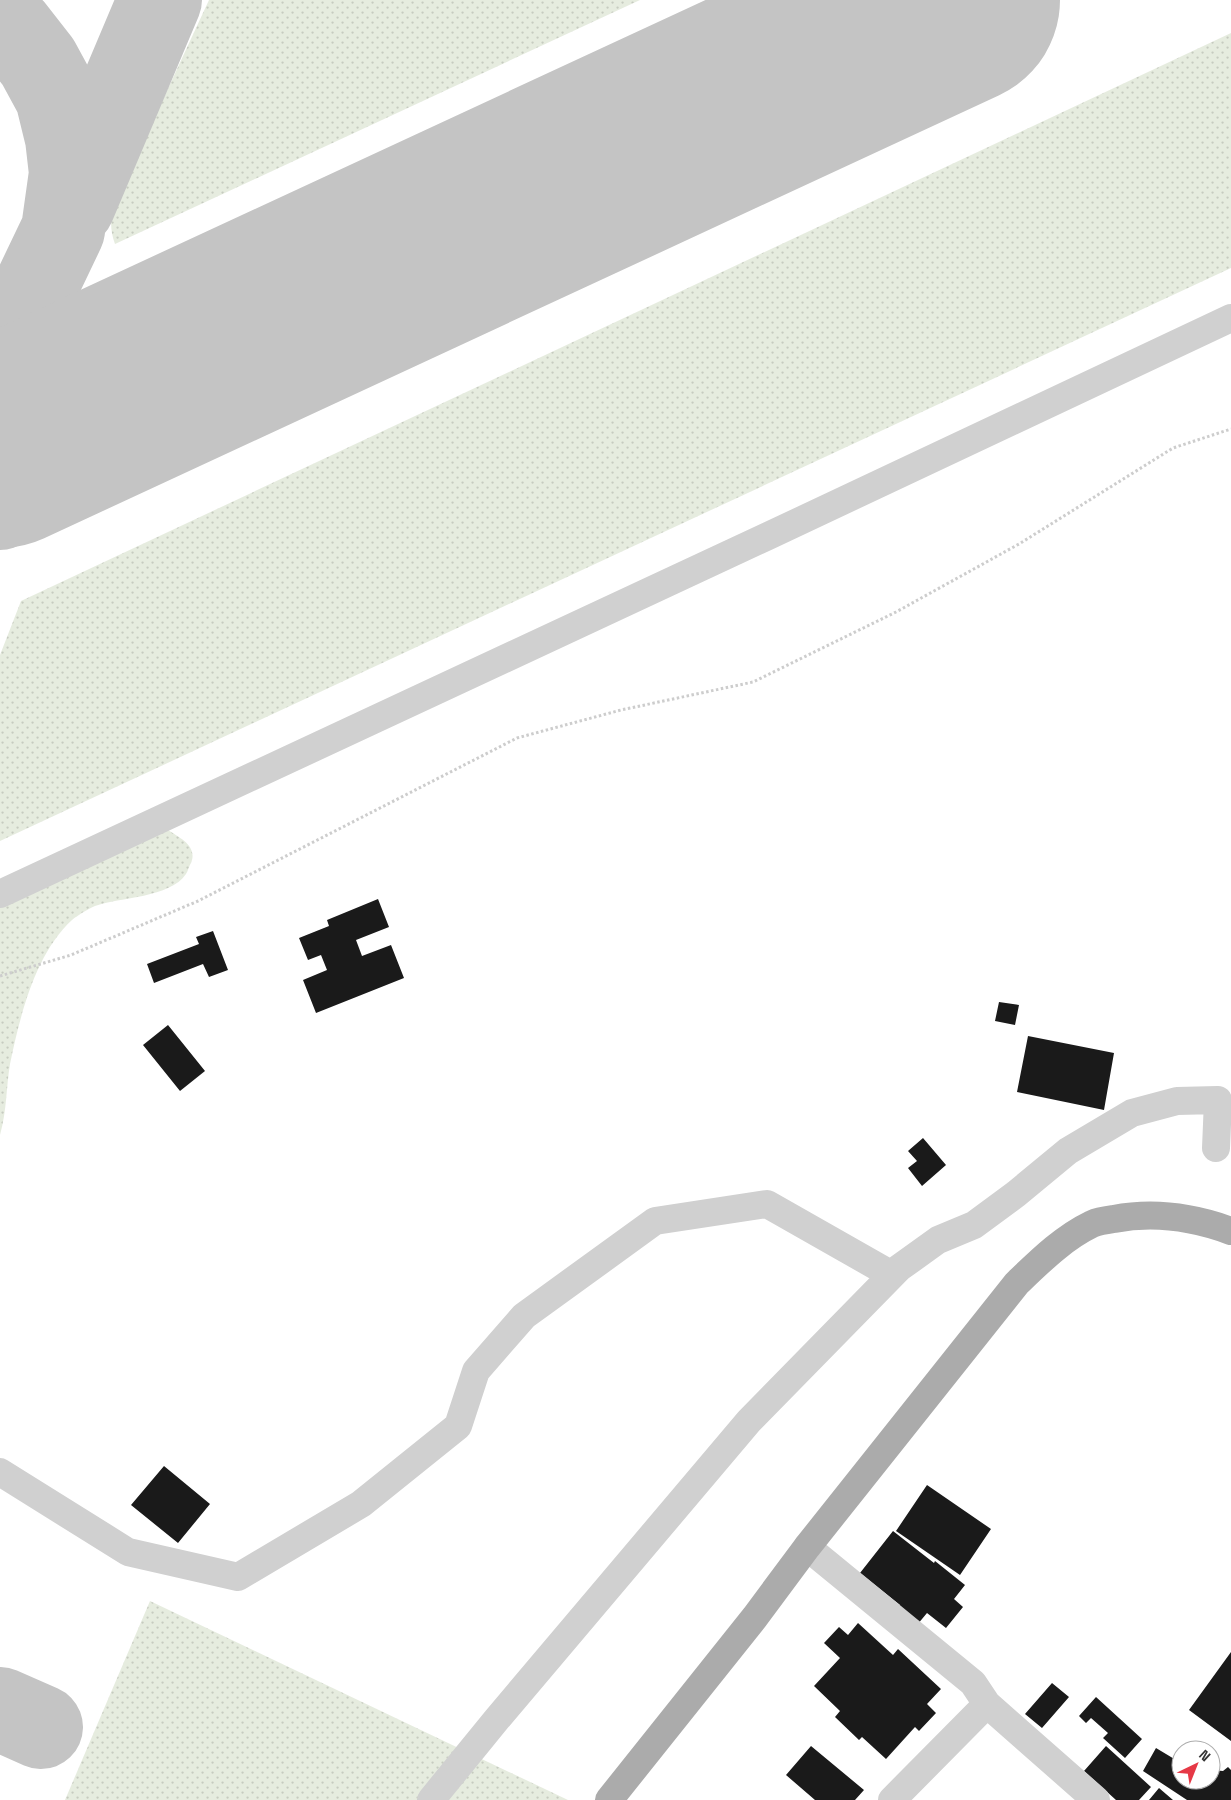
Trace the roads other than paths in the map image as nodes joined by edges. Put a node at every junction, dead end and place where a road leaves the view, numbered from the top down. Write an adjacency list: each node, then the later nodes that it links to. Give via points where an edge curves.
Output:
1 (1231, 318): 2 (street)
2 (0, 894)
3 (1216, 1148): 5 (street, via 1218,1100 1177,1102 1132,1112 1068,1151 974,1225 938,1240)
4 (1231, 1231): 7 (main road, via 1204,1221 1169,1215 1128,1216 1093,1223 1054,1248 1017,1283)
5 (892, 1275): 6 (street, via 767,1204 655,1221 524,1316 476,1371 458,1426 361,1504 238,1577 128,1552); 9 (street, via 750,1420)
6 (0, 1472)
7 (808, 1547): 8 (street, via 973,1683); 10 (main road)
8 (987, 1704): 11 (street); 12 (street)
9 (431, 1800)
10 (609, 1800)
11 (892, 1800)
12 (1096, 1800)

